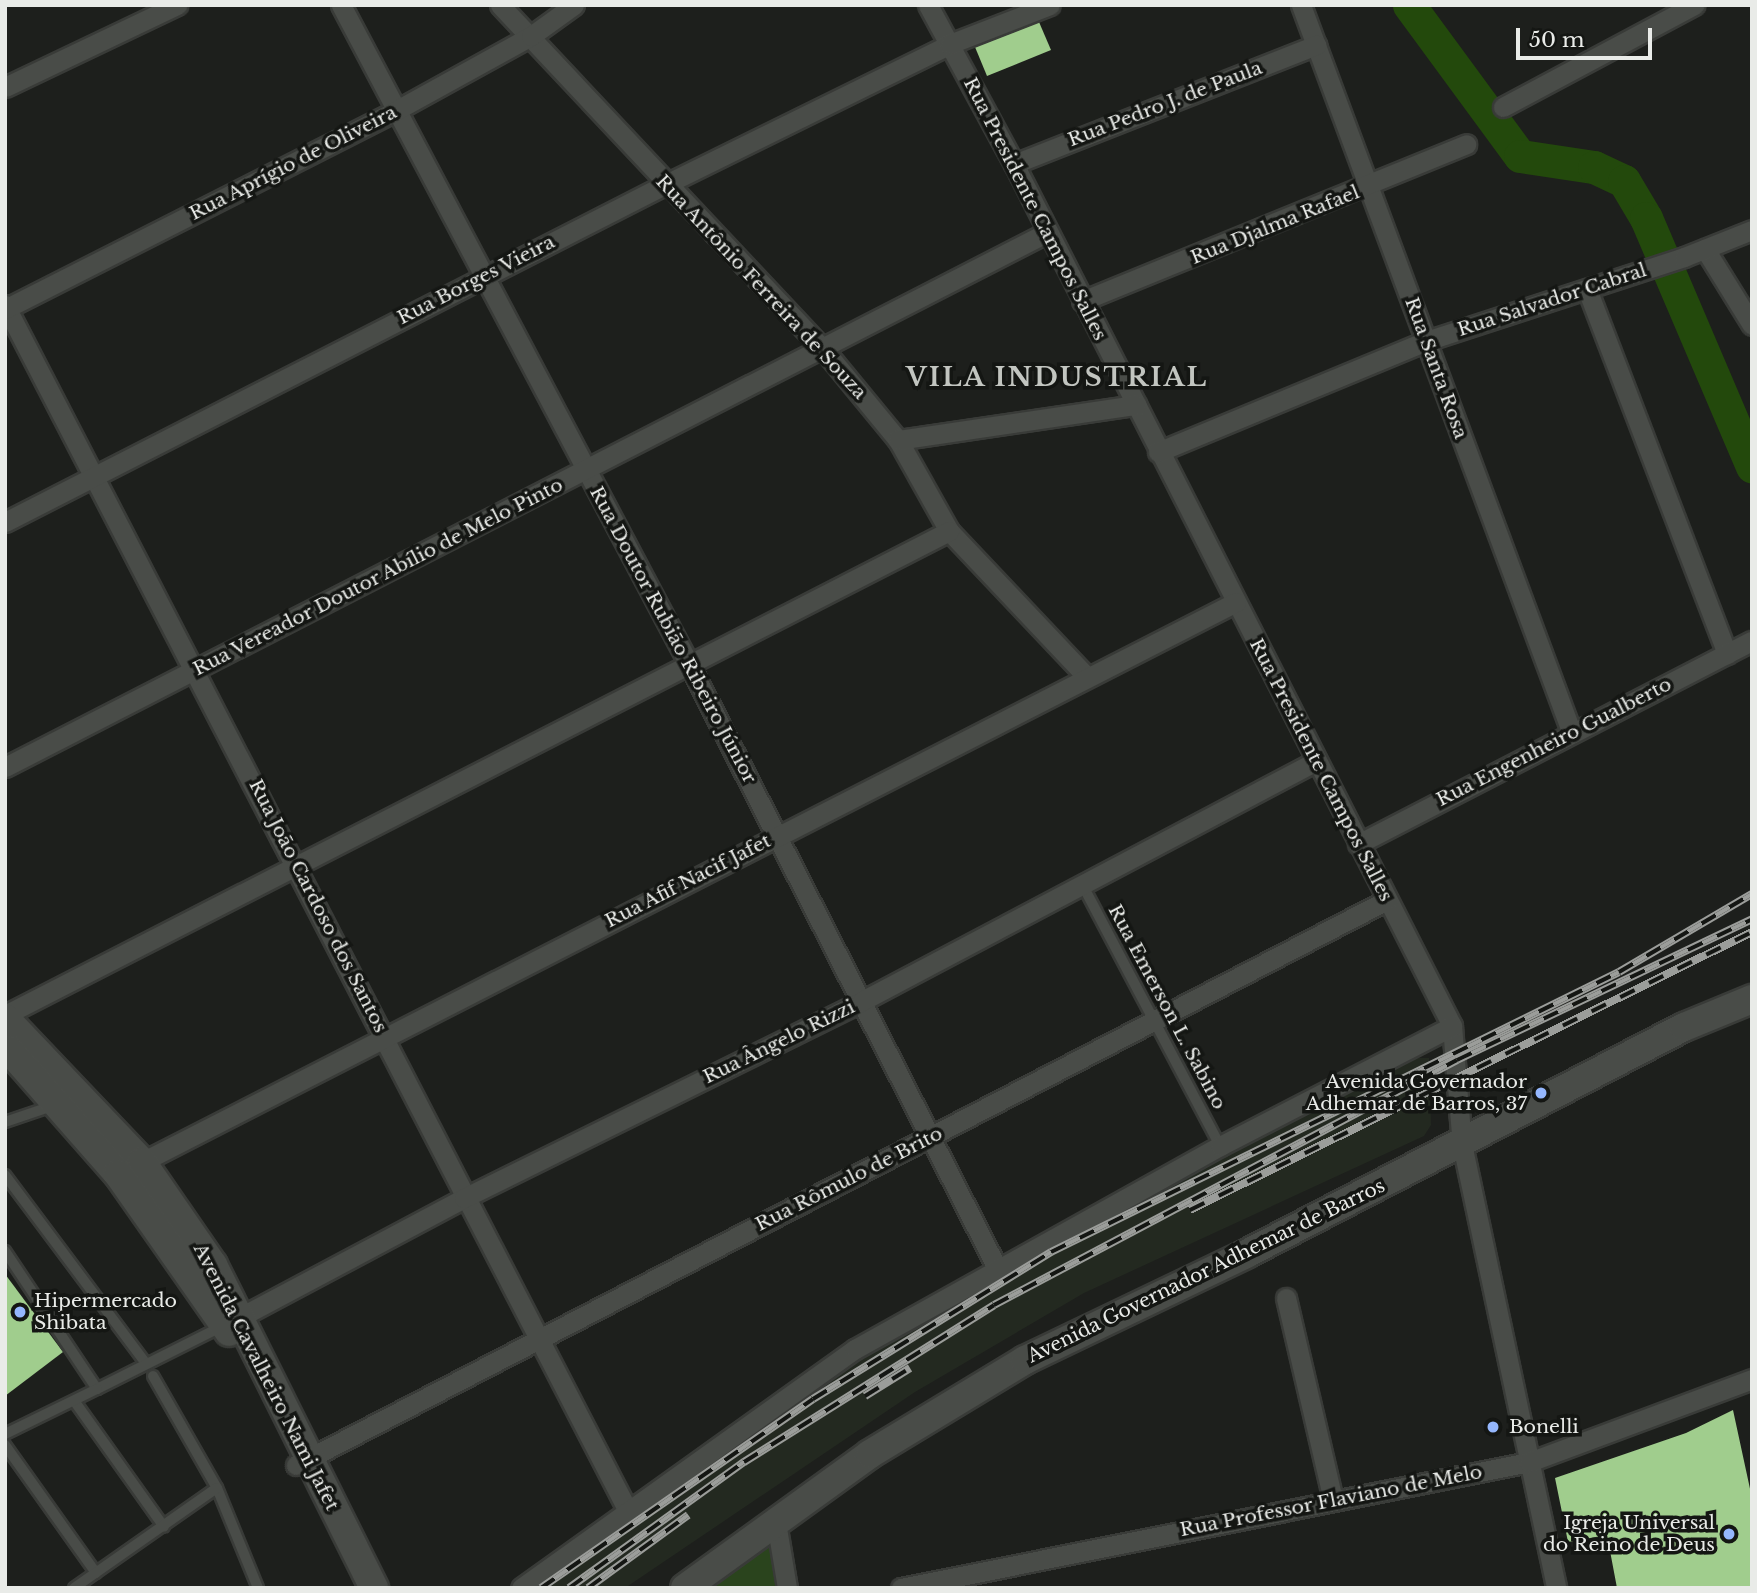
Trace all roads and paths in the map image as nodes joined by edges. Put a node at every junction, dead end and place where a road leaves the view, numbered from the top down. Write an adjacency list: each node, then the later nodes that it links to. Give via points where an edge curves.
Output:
1 (177, 5): 12 (street)
2 (341, 5): 14 (street, Rua Doutor Rubião Ribeiro Júnior)
3 (500, 5): 9 (street, Rua Antônio Ferreira de Souza)
4 (574, 5): 9 (street, Rua Aprígio de Oliveira)
5 (929, 5): 10 (street, Rua Presidente Campos Salles)
6 (1050, 5): 10 (street, Rua Borges Vieira)
7 (1301, 5): 11 (street, Rua Santa Rosa)
8 (1694, 5): 13 (street)
9 (531, 36): 14 (street, Rua Aprígio de Oliveira); 17 (street, Rua Antônio Ferreira de Souza)
10 (950, 44): 16 (street, Rua Presidente Campos Salles); 17 (street, Rua Borges Vieira)
11 (1316, 45): 16 (street, Rua Pedro J. de Paula); 18 (street, Rua Santa Rosa)
12 (5, 87)
13 (1503, 107)
14 (395, 111): 22 (street, Rua Doutor Rubião Ribeiro Júnior); 25 (street, Rua Aprígio de Oliveira)
15 (1466, 144): 18 (street, Rua Djalma Rafael)
16 (1014, 164): 20 (street, Rua Presidente Campos Salles)
17 (666, 184): 22 (street, Rua Borges Vieira); 28 (street, Rua Antônio Ferreira de Souza)
18 (1369, 188): 24 (street, Rua Djalma Rafael); 27 (street, Rua Santa Rosa)
19 (1752, 230): 21 (street, Rua Salvador Cabral)
20 (1048, 232): 24 (street, Rua Presidente Campos Salles); 28 (street, Rua Vereador Doutor Abílio de Melo Pinto)
21 (1704, 249): 23 (street, Rua Salvador Cabral); 26 (street)
22 (483, 277): 32 (street, Rua Doutor Rubião Ribeiro Júnior); 33 (street, Rua Borges Vieira)
23 (1587, 289): 27 (street, Rua Salvador Cabral); 38 (street)
24 (1082, 301): 29 (street, Rua Presidente Campos Salles)
25 (6, 308): 33 (street, Rua João Cardoso dos Santos)
26 (1752, 324)
27 (1426, 341): 31 (street, Rua Salvador Cabral); 42 (street, Rua Santa Rosa)
28 (824, 350): 30 (street, Rua Antônio Ferreira de Souza); 32 (street, Rua Vereador Doutor Abílio de Melo Pinto)
29 (1136, 405): 30 (street); 31 (street, Rua Presidente Campos Salles)
30 (898, 440): 35 (street, Rua Antônio Ferreira de Souza)
31 (1158, 452): 36 (street, Rua Presidente Campos Salles)
32 (587, 471): 39 (street, Rua Doutor Rubião Ribeiro Júnior); 40 (street, Rua Vereador Doutor Abílio de Melo Pinto)
33 (98, 475): 34 (street, Rua Borges Vieira); 40 (street, Rua João Cardoso dos Santos)
34 (5, 522)
35 (949, 531): 39 (street); 41 (street, Rua Antônio Ferreira de Souza)
36 (1236, 602): 41 (street, Rua Afif Nacif Jafet); 43 (street, Rua Presidente Campos Salles)
37 (1752, 641): 38 (street, Rua Engenheiro Gualberto)
38 (1727, 654): 42 (street, Rua Engenheiro Gualberto)
39 (688, 663): 45 (street, Rua Doutor Rubião Ribeiro Júnior); 47 (street)
40 (196, 669): 44 (street, Rua Vereador Doutor Abílio de Melo Pinto); 47 (street, Rua João Cardoso dos Santos)
41 (1086, 676): 45 (street, Rua Afif Nacif Jafet)
42 (1571, 731): 46 (street, Rua Engenheiro Gualberto)
43 (1316, 761): 46 (street, Rua Presidente Campos Salles); 48 (street, Rua Ângelo Rizzi)
44 (5, 767)
45 (778, 836): 50 (street, Rua Doutor Rubião Ribeiro Júnior); 55 (street, Rua Afif Nacif Jafet)
46 (1357, 844): 49 (street, Rua Presidente Campos Salles)
47 (296, 865): 52 (street); 55 (street, Rua João Cardoso dos Santos)
48 (1082, 884): 50 (street, Rua Ângelo Rizzi); 53 (lane, Rua Emerson L. Sabino)
49 (1387, 900): 53 (street, Rua Rômulo de Brito); 54 (street, Rua Presidente Campos Salles)
50 (862, 1001): 59 (street, Rua Doutor Rubião Ribeiro Júnior); 64 (street, Rua Ângelo Rizzi)
51 (1751, 1003): 60 (main road, Avenida Governador Adhemar de Barros)
52 (5, 1017): 62 (main road, Avenida Cavalheiro Nami Jafet)
53 (1156, 1020): 59 (street, Rua Rômulo de Brito); 61 (lane, Rua Emerson L. Sabino)
54 (1451, 1026): 60 (street, Rua Presidente Campos Salles); 61 (street)
55 (386, 1037): 62 (street, Rua Afif Nacif Jafet); 64 (street, Rua João Cardoso dos Santos)
56 (8, 1054): 57 (main road, Avenida Cavalheiro Nami Jafet)
57 (57, 1104): 58 (lane); 68 (main road, Avenida Cavalheiro Nami Jafet)
58 (5, 1122)
59 (932, 1137): 66 (street, Rua Doutor Rubião Ribeiro Júnior); 69 (street, Rua Rômulo de Brito)
60 (1462, 1144): 78 (street, Rua Presidente Campos Salles); 82 (main road, Avenida Governador Adhemar de Barros, via 1025,1360 870,1454)
61 (1220, 1146): 66 (street)
62 (142, 1162): 68 (main road, Avenida Cavalheiro Nami Jafet, via 213,1265)
63 (5, 1175): 70 (lane)
64 (464, 1198): 68 (street, Rua Ângelo Rizzi); 69 (street, Rua João Cardoso dos Santos)
65 (5, 1251): 73 (lane)
66 (997, 1268): 81 (street, via 855,1349)
67 (1286, 1298): 80 (street)
68 (233, 1321): 70 (lane); 77 (main road, Avenida Cavalheiro Nami Jafet)
69 (538, 1336): 77 (street, Rua Rômulo de Brito); 81 (street, Rua João Cardoso dos Santos)
70 (145, 1362): 73 (lane)
71 (153, 1376): 79 (lane)
72 (1752, 1379): 78 (street, Rua Professor Flaviano de Melo)
73 (97, 1389): 74 (lane)
74 (75, 1402): 75 (lane); 83 (lane)
75 (5, 1434)
76 (5, 1445): 84 (lane)
77 (303, 1462): 87 (main road, Avenida Cavalheiro Nami Jafet); 88 (main road, Avenida Cavalheiro Nami Jafet)
78 (1529, 1462): 80 (street, Rua Professor Flaviano de Melo); 93 (street, Rua Presidente Campos Salles)
79 (217, 1488): 83 (lane); 86 (lane)
80 (1333, 1500): 92 (street, Rua Professor Flaviano de Melo)
81 (627, 1509): 89 (street)
82 (776, 1522): 90 (main road, Avenida Governador Adhemar de Barros); 91 (street)
83 (164, 1527): 84 (lane)
84 (96, 1573): 85 (lane)
85 (74, 1588)
86 (258, 1588)
87 (357, 1588)
88 (374, 1588)
89 (520, 1588)
90 (685, 1588)
91 (787, 1588)
92 (901, 1588)
93 (1556, 1588)

